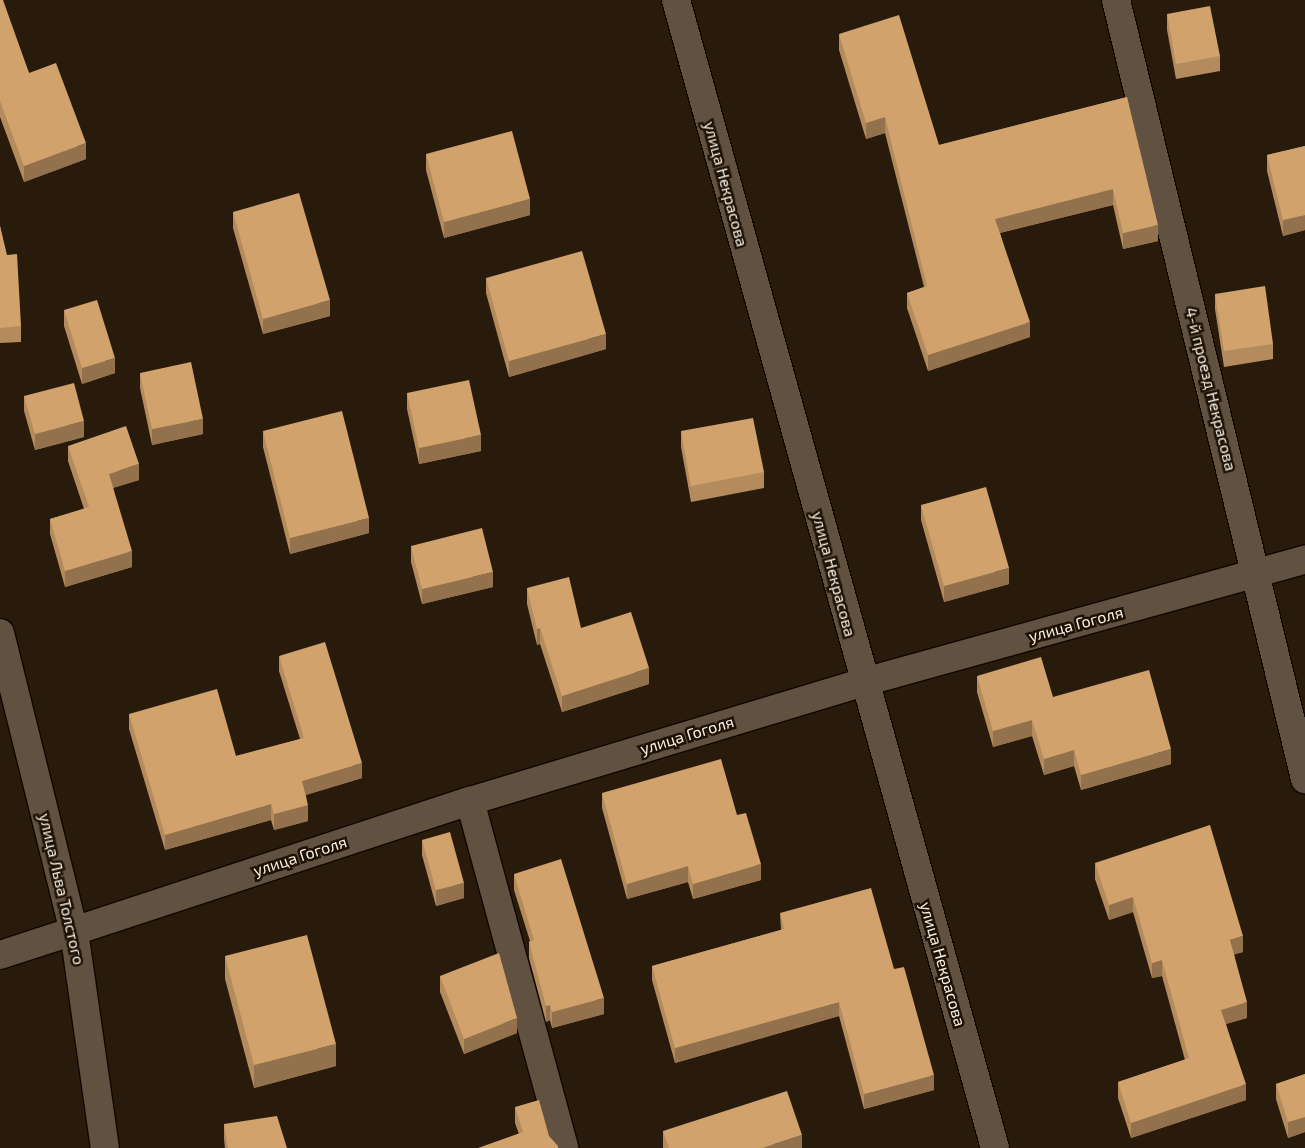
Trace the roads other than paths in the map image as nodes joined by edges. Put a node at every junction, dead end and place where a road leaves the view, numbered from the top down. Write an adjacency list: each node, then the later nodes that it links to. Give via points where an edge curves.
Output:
1 (676, 0): 6 (street, улица Некрасова)
2 (1116, 0): 4 (street, 4-й проезд Некрасова)
3 (1305, 560): 4 (street, улица Гоголя)
4 (1256, 575): 6 (street, улица Гоголя); 7 (street, 4-й проезд Некрасова)
5 (0, 633): 9 (street, улица Льва Толстого)
6 (864, 682): 8 (street, улица Гоголя); 13 (street, улица Некрасова)
7 (1305, 779)
8 (470, 800): 9 (street, улица Гоголя); 12 (street)
9 (74, 930): 10 (street, улица Гоголя); 11 (street, улица Льва Толстого)
10 (0, 955)
11 (105, 1148)
12 (564, 1148)
13 (995, 1148)

